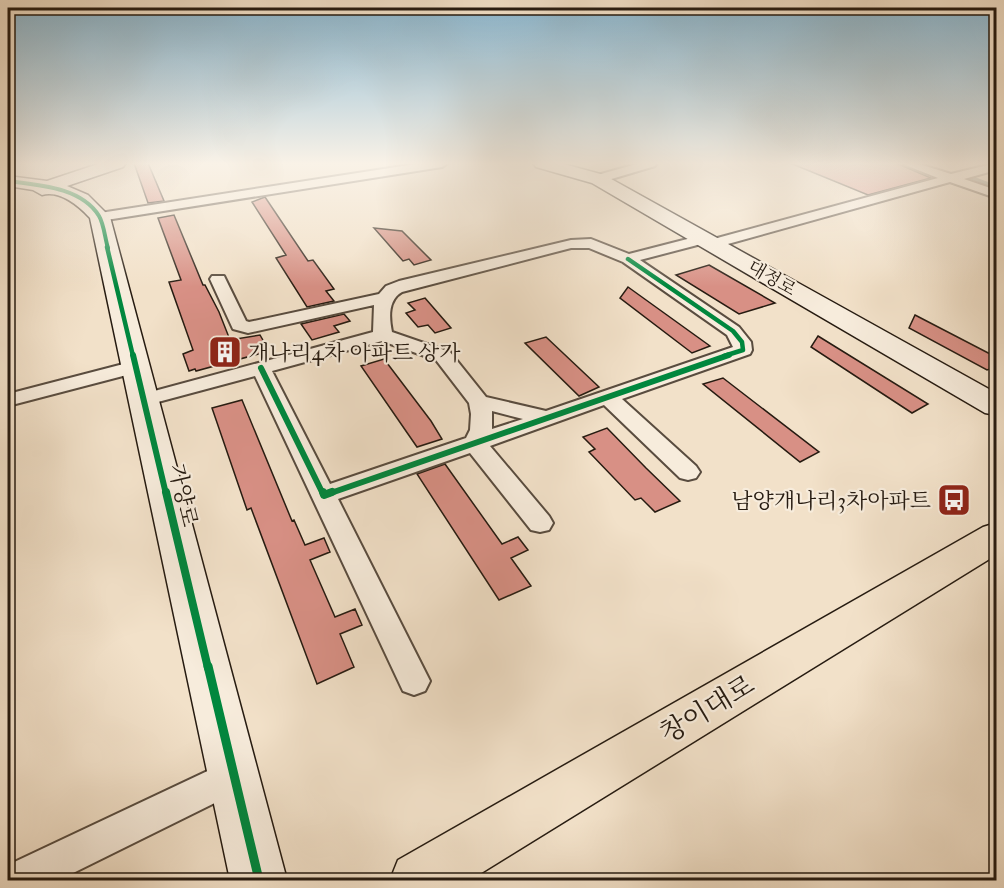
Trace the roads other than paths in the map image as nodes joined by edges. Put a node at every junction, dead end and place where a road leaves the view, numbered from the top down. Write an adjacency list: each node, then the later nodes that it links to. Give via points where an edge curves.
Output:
1 (88, 204): 5 (street)
2 (178, 204): 5 (street)
3 (643, 204): 6 (street, 대정로)
4 (848, 204): 6 (street)
5 (100, 217): 11 (street, 가양로)
6 (708, 241): 7 (street); 17 (street, 대정로)
7 (628, 259): 9 (street, via 591,243 571,244 405,284 390,291); 13 (street, via 733,331 743,350)
8 (218, 279): 9 (street, via 239,325 248,328)
9 (385, 299): 10 (street, via 380,321)
10 (382, 335): 12 (street); 16 (street, via 443,356)
11 (135, 367): 14 (street); 15 (street, 가양로)
12 (261, 368): 15 (street); 21 (street)
13 (607, 398): 18 (street); 20 (street)
14 (8, 400)
15 (143, 400): 25 (street, 가양로)
16 (479, 402): 18 (street); 19 (street, via 481,430)
17 (996, 406)
18 (548, 418): 19 (street)
19 (475, 443): 21 (street); 22 (street)
20 (688, 472)
21 (324, 495): 24 (street)
22 (540, 523)
23 (996, 537): 28 (main road, 창이대로)
24 (414, 681)
25 (233, 776): 26 (street); 27 (street, 가양로)
26 (18, 880)
27 (259, 880)
28 (418, 880)

